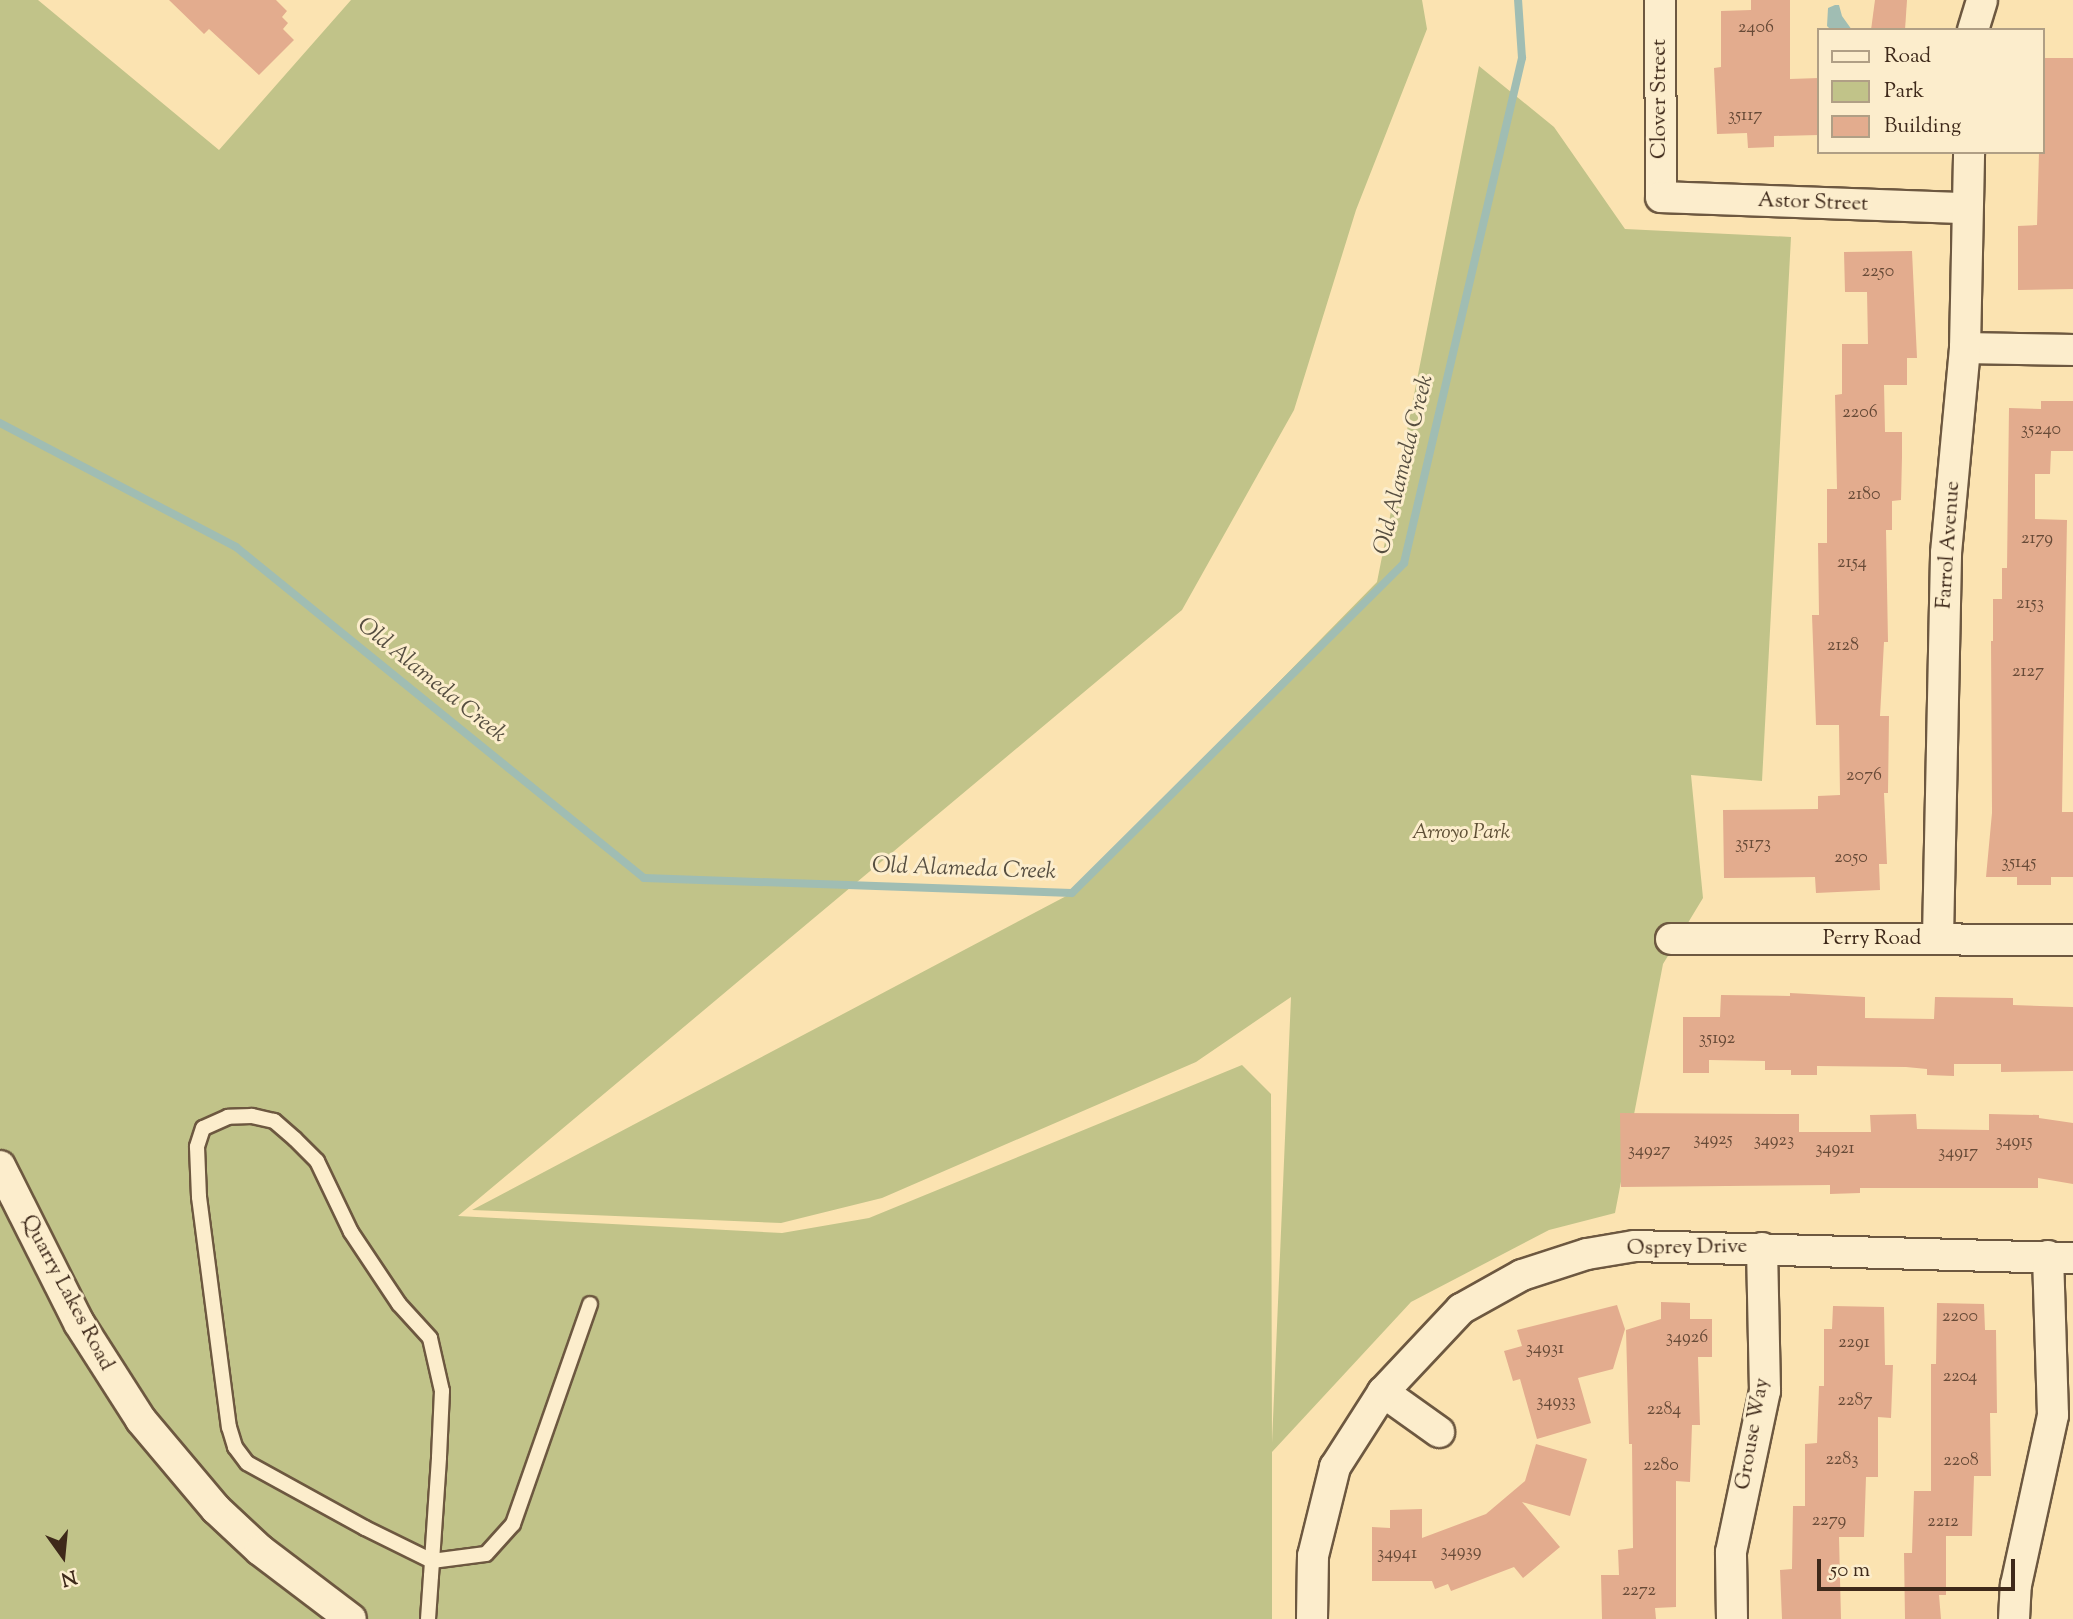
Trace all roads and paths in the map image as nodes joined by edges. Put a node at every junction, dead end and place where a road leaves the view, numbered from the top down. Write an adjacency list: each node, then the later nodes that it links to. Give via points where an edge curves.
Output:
1 (1660, 0): 5 (street, Clover Street)
2 (1982, 0): 3 (street)
3 (1974, 28)
4 (1969, 154): 6 (street, Farrol Avenue)
5 (1661, 197): 6 (street, Astor Street)
6 (1966, 208): 7 (street, Farrol Avenue)
7 (1965, 348): 8 (street); 10 (street, Farrol Avenue, via 1946,553)
8 (2073, 350)
9 (1671, 939): 10 (street, Perry Road)
10 (1938, 939): 11 (street, Perry Road)
11 (2073, 940)
12 (0, 1166): 19 (street, Quarry Lakes Road, via 79,1323 141,1420 216,1509 302,1584)
13 (1762, 1248): 14 (street, Osprey Drive); 16 (street, Osprey Drive, via 1635,1246 1587,1254 1522,1275 1461,1309); 22 (street, Grouse Way, via 1765,1391 1731,1552)
14 (2061, 1257): 23 (street, via 2053,1415 2016,1585)
15 (590, 1304): 18 (lane, via 513,1524 486,1553)
16 (1383, 1392): 17 (street); 21 (street, Osprey Drive, via 1335,1467 1313,1556)
17 (1439, 1432)
18 (432, 1560): 18 (lane, via 442,1391 430,1338 399,1304 358,1243 317,1161 295,1139 274,1121 252,1116 228,1117 203,1128 197,1147 199,1197 235,1447 247,1463); 20 (lane)
19 (351, 1619)
20 (428, 1619)
21 (1312, 1619)
22 (1732, 1619)
23 (2014, 1619)

